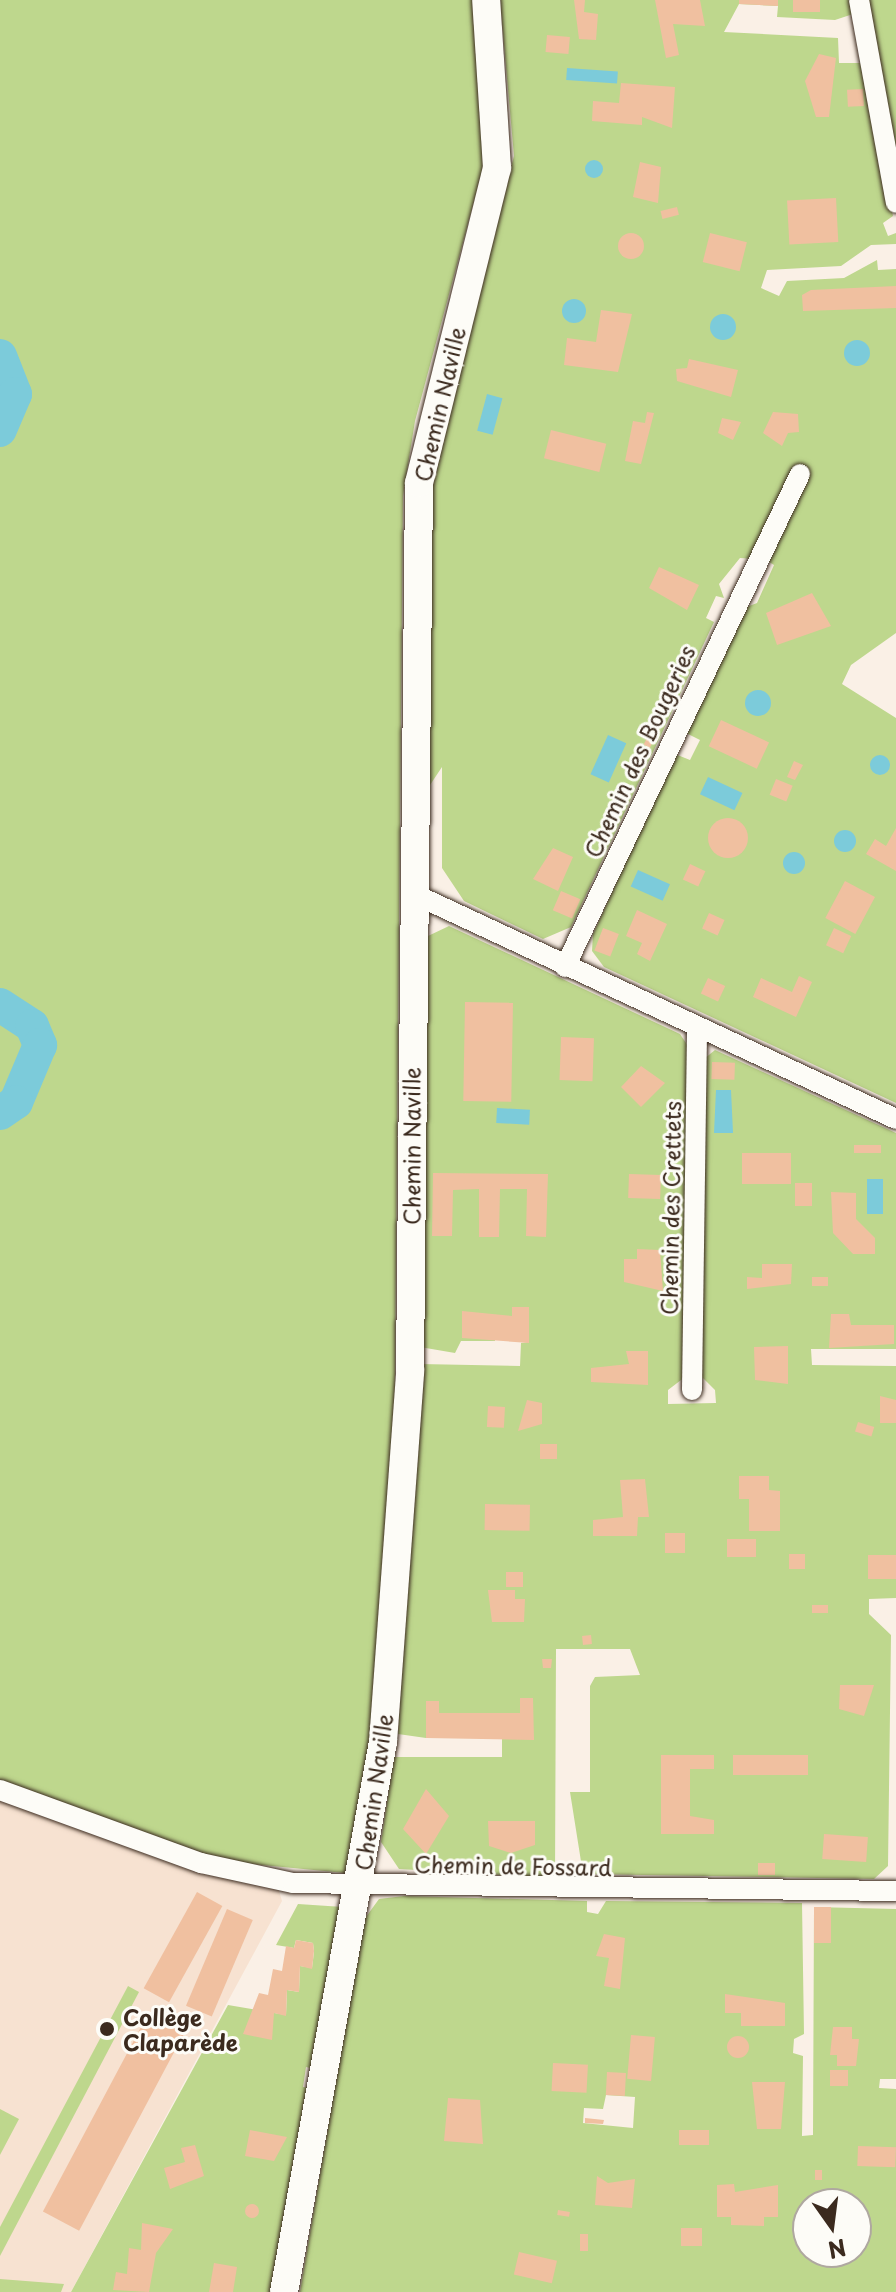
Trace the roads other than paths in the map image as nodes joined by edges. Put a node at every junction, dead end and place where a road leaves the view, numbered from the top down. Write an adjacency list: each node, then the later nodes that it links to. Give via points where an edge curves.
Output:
1 (486, 0): 5 (street, Chemin Naville, via 497,168 419,483)
2 (859, 0): 3 (street)
3 (896, 203)
4 (800, 474): 6 (street, Chemin des Bougeries)
5 (412, 893): 6 (street); 11 (street, Chemin Naville, via 410,1371 383,1742)
6 (565, 967): 7 (street)
7 (697, 1027): 8 (street); 9 (street, Chemin des Crettets)
8 (896, 1119)
9 (692, 1390)
10 (0, 1790): 11 (street, Chemin de Fossard, via 201,1863 293,1883)
11 (360, 1887): 12 (street, Chemin de Fossard); 13 (street, Chemin Naville)
12 (896, 1891)
13 (284, 2292)

